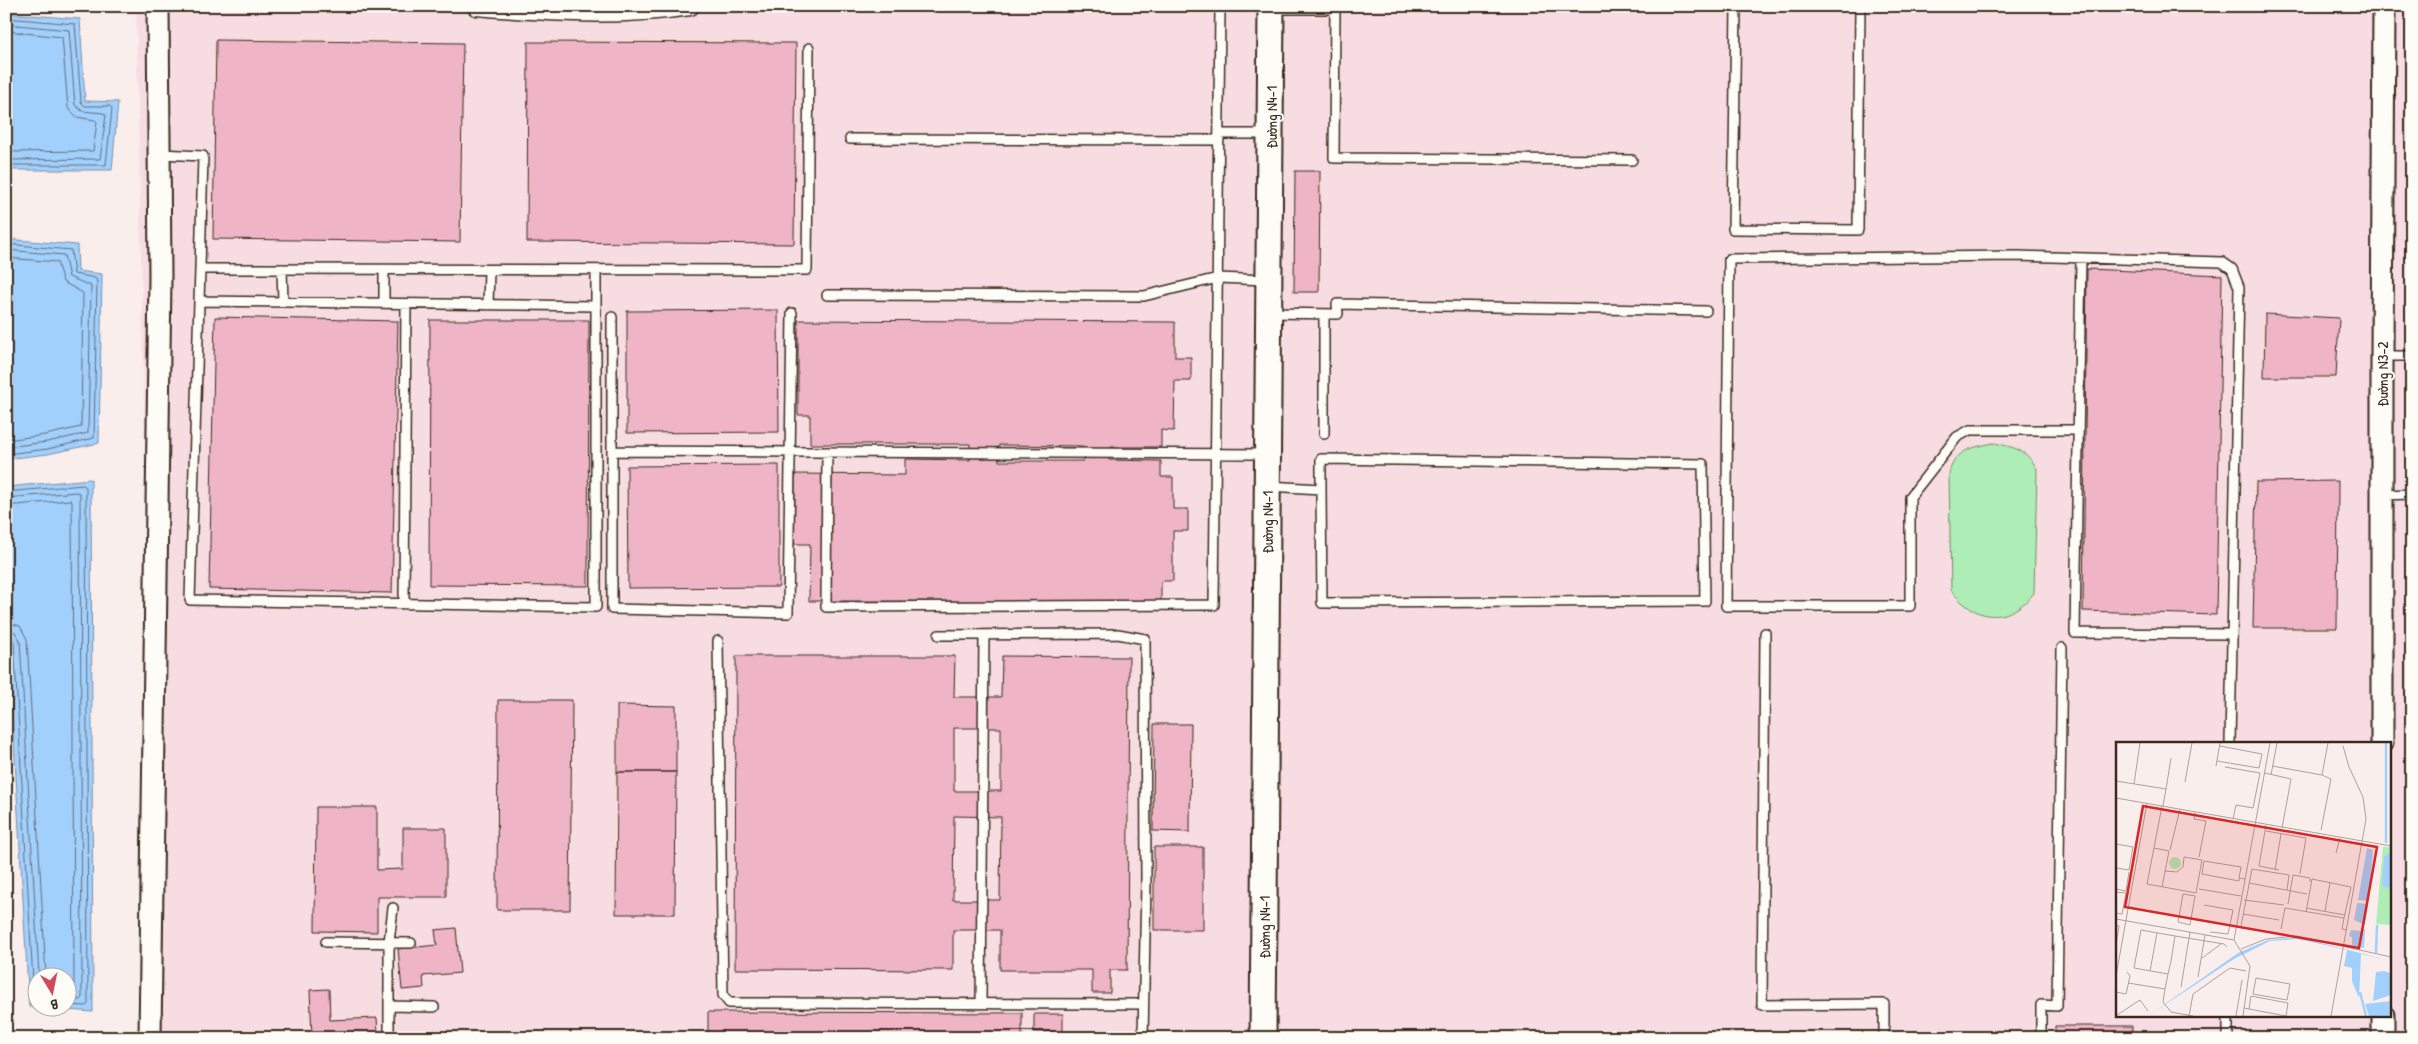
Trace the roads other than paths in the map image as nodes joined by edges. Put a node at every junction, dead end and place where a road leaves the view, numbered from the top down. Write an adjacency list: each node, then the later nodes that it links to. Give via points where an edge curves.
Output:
1 (158, 6): 14 (street)
2 (476, 6): 3 (street, via 574,13 647,13)
3 (690, 6)
4 (1736, 6): 5 (lane, via 1733,229 1858,230)
5 (1860, 6)
6 (2384, 6): 36 (street, Đường N3-2)
7 (1271, 7): 9 (lane); 11 (main road, Đường N4-1)
8 (1220, 8): 12 (lane)
9 (1335, 8): 15 (lane, via 1334,158)
10 (809, 48): 21 (lane, via 807,270)
11 (1270, 134): 12 (lane); 23 (main road, Đường N4-1)
12 (1219, 137): 13 (lane); 22 (lane)
13 (850, 139)
14 (159, 154): 17 (lane, via 203,156); 68 (street)
15 (1632, 160)
16 (2081, 258): 38 (lane); 38 (lane, via 1729,260 1726,606 1910,606 1910,497 1957,437 1970,430); 51 (lane, via 2222,262 2237,278)
17 (200, 269): 18 (lane); 25 (lane)
18 (282, 269): 19 (lane); 26 (lane)
19 (384, 270): 20 (lane); 27 (lane)
20 (488, 270): 21 (lane); 29 (lane)
21 (596, 270): 30 (lane)
22 (1218, 278): 23 (lane); 24 (lane, via 1144,296); 43 (lane)
23 (1269, 280): 33 (main road, Đường N4-1)
24 (827, 294)
25 (199, 301): 26 (lane); 49 (lane, via 190,600)
26 (283, 302): 27 (lane)
27 (384, 304): 28 (lane)
28 (406, 304): 29 (lane); 49 (lane)
29 (488, 305): 30 (lane)
30 (596, 306): 49 (lane, via 596,607)
31 (1706, 311): 34 (lane, via 1337,304 1338,314)
32 (792, 313): 41 (lane)
33 (1269, 313): 34 (lane); 44 (main road, Đường N4-1)
34 (1324, 314): 39 (lane)
35 (612, 317): 40 (lane)
36 (2382, 356): 37 (lane); 48 (street, Đường N3-2)
37 (2412, 356)
38 (2078, 430): 51 (lane, via 2074,633)
39 (1324, 434)
40 (612, 451): 41 (lane); 41 (lane, via 612,610 788,612)
41 (790, 452): 42 (lane)
42 (827, 452): 43 (lane); 43 (lane, via 826,607 1214,605)
43 (1216, 454): 44 (lane)
44 (1268, 454): 45 (main road, Đường N4-1)
45 (1268, 486): 46 (lane); 71 (main road, Đường N4-1)
46 (1321, 489): 46 (lane, via 1322,603 1705,601 1703,464 1321,459)
47 (2412, 494): 48 (lane)
48 (2382, 495): 57 (street, Đường N3-2)
49 (404, 604)
50 (1765, 633): 72 (lane, via 1762,1005 1884,1004)
51 (2232, 634): 56 (lane)
52 (938, 635): 53 (lane)
53 (984, 635): 62 (lane); 63 (lane, via 1118,634 1145,640 1146,882)
54 (718, 641): 62 (lane, via 723,995 729,1003)
55 (2062, 648): 73 (lane, via 2057,1006 2041,1006)
56 (2230, 742)
57 (2382, 742)
58 (393, 908): 60 (lane)
59 (326, 942): 60 (lane)
60 (389, 942): 61 (lane); 64 (lane)
61 (411, 943)
62 (981, 1003): 63 (lane)
63 (1142, 1004): 70 (lane)
64 (389, 1006): 65 (lane); 69 (lane)
65 (434, 1007)
66 (2228, 1016): 74 (lane)
67 (2383, 1016): 75 (street)
68 (150, 1038)
69 (389, 1038)
70 (1143, 1038)
71 (1263, 1038)
72 (1884, 1038)
73 (2041, 1038)
74 (2228, 1038)
75 (2383, 1038)

